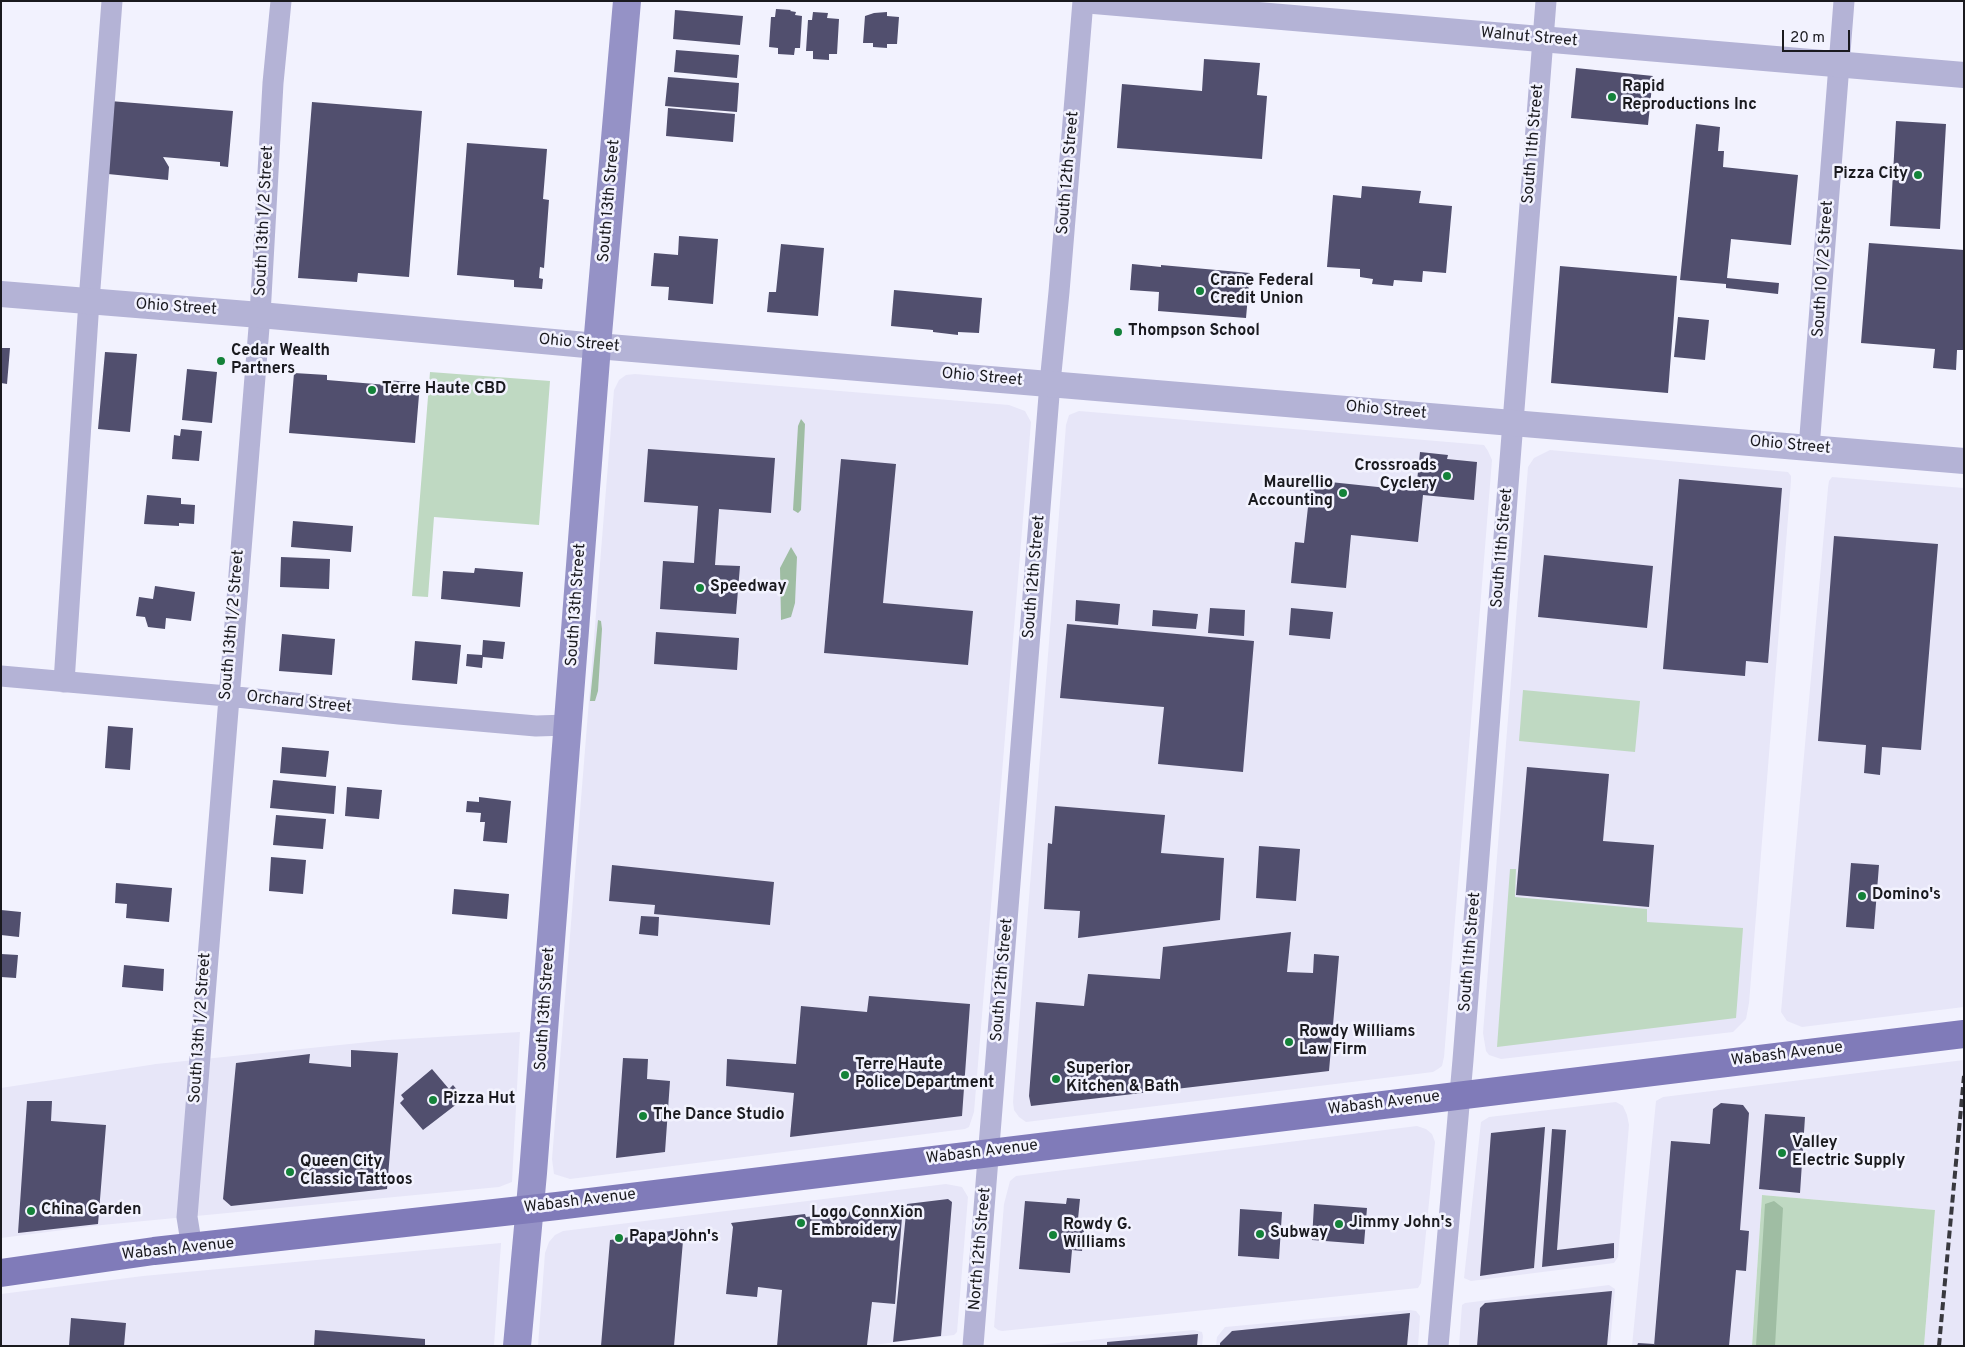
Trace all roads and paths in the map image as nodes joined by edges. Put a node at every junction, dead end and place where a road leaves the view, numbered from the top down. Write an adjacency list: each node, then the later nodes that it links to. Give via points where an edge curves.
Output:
1 (112, 1): 12 (street)
2 (281, 1): 13 (street, South 13th 1/2 Street)
3 (627, 1): 14 (main road, South 13th Street)
4 (1083, 1): 15 (street, South 12th Street)
5 (1094, 1): 8 (street, Walnut Street)
6 (1546, 1): 8 (street, South 11th Street)
7 (1844, 1): 9 (street, South 10 1/2 Street)
8 (1543, 40): 9 (street, Walnut Street); 16 (street, South 11th Street)
9 (1840, 65): 10 (street, Walnut Street); 17 (street, South 10 1/2 Street)
10 (1964, 75)
11 (1, 294): 12 (street, Ohio Street)
12 (89, 301): 13 (street, Ohio Street); 20 (street)
13 (260, 315): 14 (street, Ohio Street); 21 (street, South 13th 1/2 Street)
14 (597, 346): 15 (street, Ohio Street); 22 (main road, South 13th Street)
15 (1050, 383): 16 (street, Ohio Street); 25 (street, South 12th Street)
16 (1514, 422): 17 (street, Ohio Street); 24 (street, South 11th Street)
17 (1810, 448): 18 (street, Ohio Street)
18 (1964, 461)
19 (1, 676): 20 (street, Orchard Street)
20 (64, 682): 21 (street, Orchard Street)
21 (228, 696): 22 (street, Orchard Street, via 536,726); 27 (street, South 13th 1/2 Street, via 186,1217)
22 (568, 725): 26 (main road, South 13th Street)
23 (1964, 1034): 24 (main road, Wabash Avenue)
24 (1460, 1095): 25 (main road, Wabash Avenue); 31 (street, South 11th Street)
25 (989, 1152): 26 (main road, Wabash Avenue); 30 (street, North 12th Street)
26 (529, 1209): 27 (main road, Wabash Avenue); 29 (main road, South 13th Street)
27 (192, 1248): 28 (main road, Wabash Avenue)
28 (1, 1273)
29 (517, 1346)
30 (973, 1346)
31 (1438, 1346)

